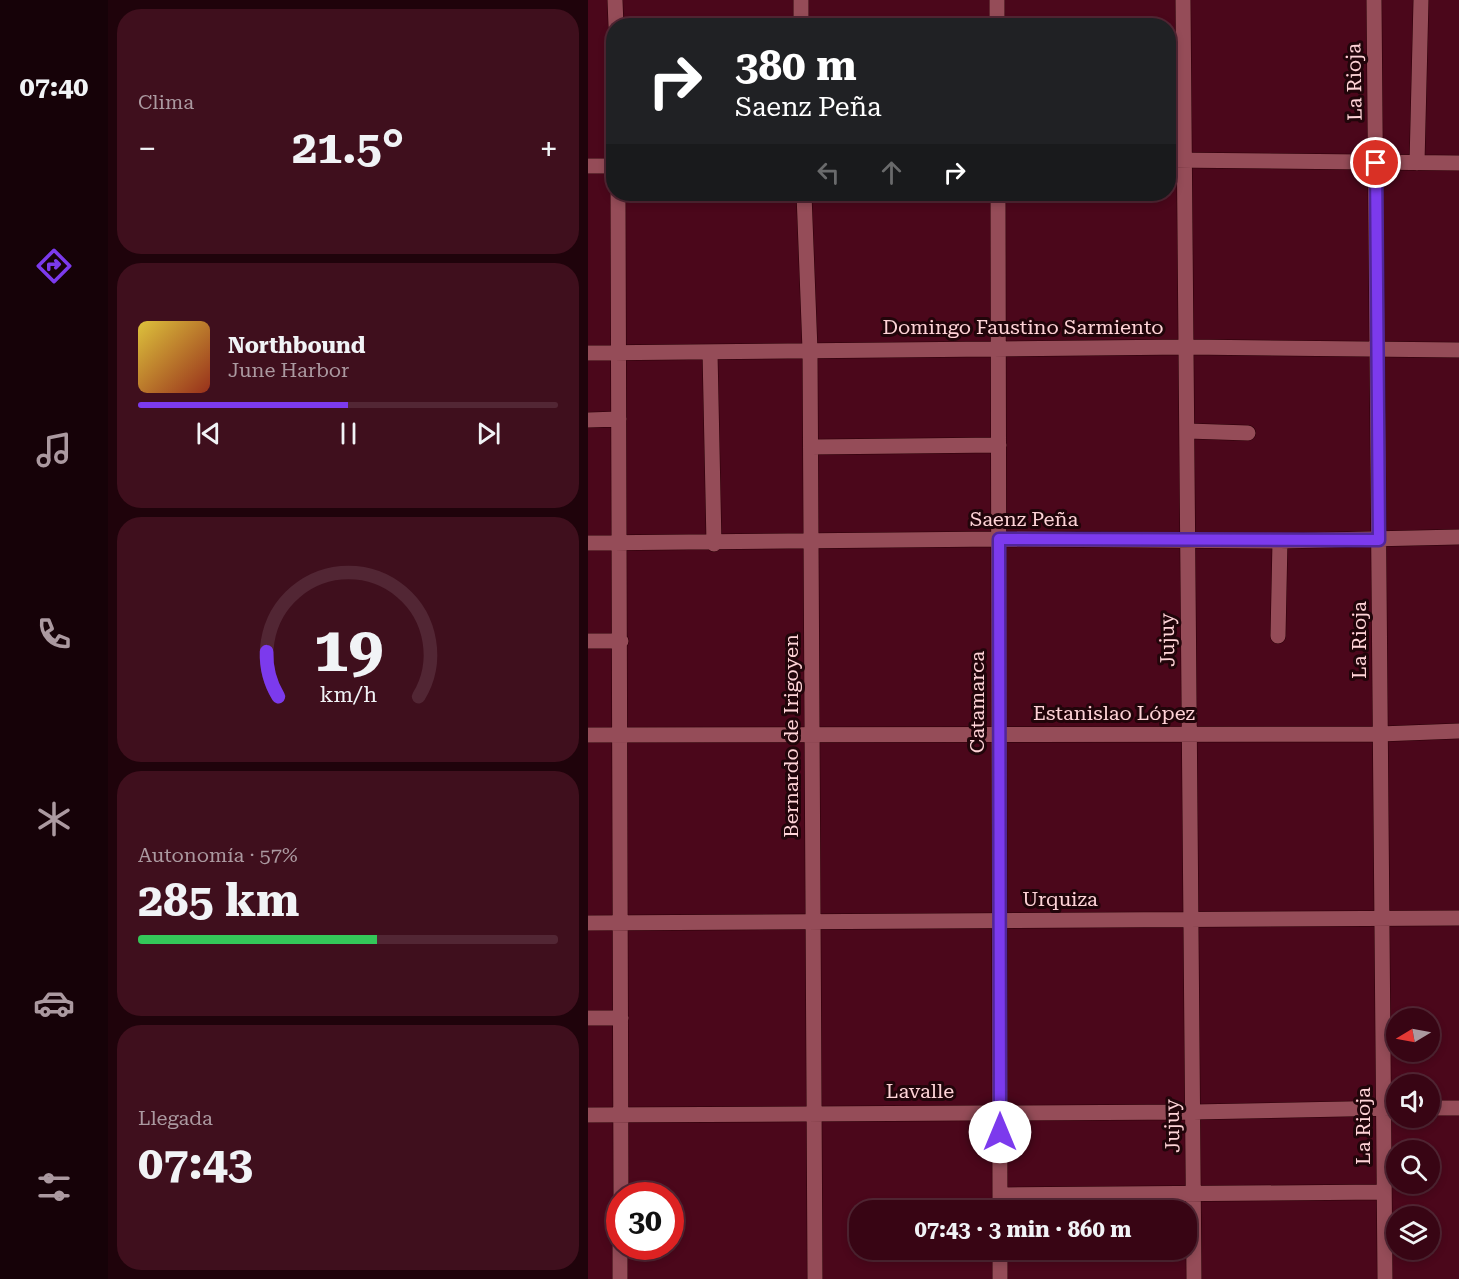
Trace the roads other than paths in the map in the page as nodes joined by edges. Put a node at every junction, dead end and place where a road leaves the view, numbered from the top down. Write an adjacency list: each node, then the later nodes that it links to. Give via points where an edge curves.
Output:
1 (615, 0): 7 (street)
2 (801, 0): 8 (street)
3 (997, 0): 9 (street)
4 (1183, 0): 11 (street, Jujuy)
5 (1374, 0): 12 (street, La Rioja)
6 (1421, 0): 13 (street)
7 (616, 18)
8 (801, 18)
9 (997, 18)
10 (1176, 160): 11 (street)
11 (1185, 160): 12 (street); 20 (street, Jujuy)
12 (1376, 163): 13 (street); 23 (street, La Rioja)
13 (1417, 163): 14 (street)
14 (1459, 163)
15 (588, 166): 16 (street)
16 (606, 166)
17 (618, 201): 27 (street)
18 (804, 201): 22 (street, Bernardo de Irigoyen)
19 (998, 201): 21 (street, Catamarca)
20 (1187, 347): 21 (street, Domingo Faustino Sarmiento); 23 (street, Domingo Faustino Sarmiento); 30 (street, Jujuy)
21 (998, 348): 22 (street, Domingo Faustino Sarmiento); 32 (street, Catamarca)
22 (810, 350): 25 (street, Domingo Faustino Sarmiento); 33 (street, Bernardo de Irigoyen)
23 (1377, 350): 24 (street, Domingo Faustino Sarmiento); 36 (street, La Rioja)
24 (1459, 350)
25 (711, 352): 27 (street, Domingo Faustino Sarmiento); 42 (street)
26 (588, 353): 27 (street, Domingo Faustino Sarmiento)
27 (618, 353): 28 (street)
28 (619, 419): 29 (street); 41 (street)
29 (588, 420)
30 (1188, 431): 31 (street); 37 (street, Jujuy)
31 (1248, 433)
32 (999, 445): 33 (street); 35 (street, Catamarca)
33 (811, 447): 39 (street, Bernardo de Irigoyen)
34 (1459, 537): 36 (street, Saenz Peña)
35 (999, 539): 37 (street, Saenz Peña); 39 (street, Saenz Peña); 47 (street, Catamarca)
36 (1379, 540): 38 (street, Saenz Peña); 50 (street, La Rioja)
37 (1187, 541): 38 (street, Saenz Peña); 49 (street, Jujuy)
38 (1280, 541): 43 (street)
39 (812, 542): 42 (street, Saenz Peña); 52 (street, Bernardo de Irigoyen)
40 (588, 543): 41 (street, Saenz Peña)
41 (621, 543): 42 (street, Saenz Peña); 45 (street)
42 (714, 544)
43 (1278, 636)
44 (588, 641): 45 (street)
45 (621, 641): 48 (street)
46 (1459, 731): 50 (street, Estanislao López)
47 (998, 733): 49 (street, Estanislao López); 52 (street, Estanislao López); 55 (street, Catamarca)
48 (621, 734): 51 (street, Estanislao López); 52 (street, Estanislao López); 59 (street)
49 (1189, 734): 50 (street, Estanislao López); 56 (street, Jujuy)
50 (1380, 734): 57 (street, La Rioja)
51 (588, 735)
52 (811, 735): 54 (street, Bernardo de Irigoyen)
53 (1459, 918): 57 (street, Urquiza)
54 (813, 920): 55 (street, Urquiza); 59 (street, Urquiza); 67 (street, Bernardo de Irigoyen)
55 (999, 920): 56 (street, Urquiza); 66 (street, Catamarca)
56 (1191, 920): 57 (street, Urquiza); 68 (street, Jujuy)
57 (1382, 921): 62 (street, La Rioja)
58 (588, 923): 59 (street, Urquiza)
59 (621, 923): 61 (street)
60 (588, 1018): 61 (street)
61 (621, 1018): 70 (street)
62 (1389, 1074)
63 (1386, 1108): 68 (street, Lavalle)
64 (1440, 1108): 65 (street)
65 (1459, 1108)
66 (1000, 1111): 67 (street, Lavalle); 68 (street, Lavalle); 75 (street, Catamarca)
67 (814, 1112): 70 (street, Lavalle); 80 (street, Bernardo de Irigoyen)
68 (1193, 1112): 74 (street, Jujuy)
69 (588, 1115): 70 (street, Lavalle)
70 (621, 1115): 72 (street)
71 (1389, 1128): 73 (street, La Rioja)
72 (621, 1182)
73 (1384, 1192): 74 (street); 83 (street, La Rioja)
74 (1194, 1193): 76 (street); 82 (street, Jujuy)
75 (1000, 1200)
76 (1058, 1200)
77 (621, 1260): 79 (street)
78 (1000, 1260): 81 (street)
79 (620, 1279)
80 (815, 1279)
81 (1000, 1279)
82 (1194, 1279)
83 (1384, 1279)

